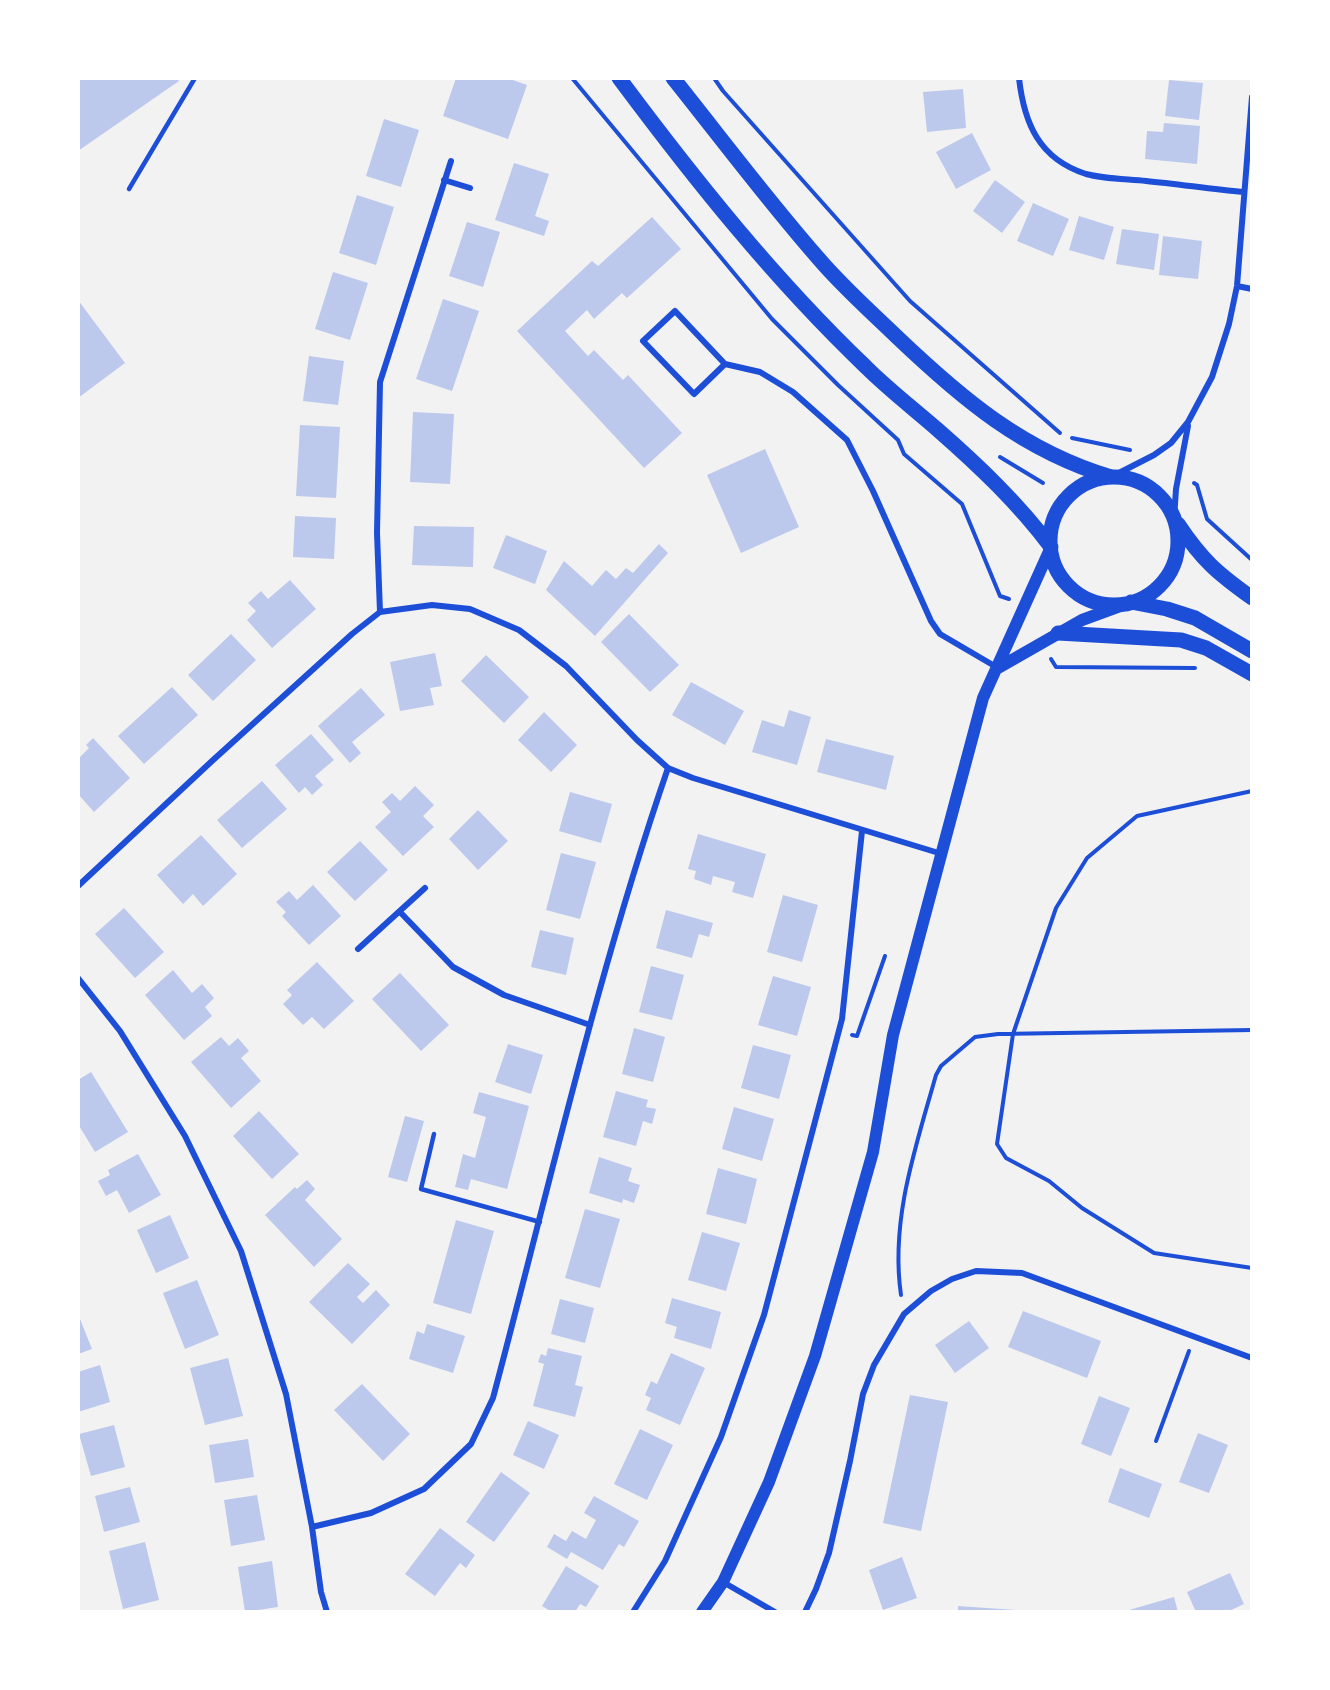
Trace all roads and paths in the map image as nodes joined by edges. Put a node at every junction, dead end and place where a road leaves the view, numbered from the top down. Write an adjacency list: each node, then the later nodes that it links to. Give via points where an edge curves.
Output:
1 (195, 78): 11 (lane)
2 (572, 78): 25 (path, via 772,319 898,440 903,454 962,504)
3 (619, 78): 23 (main road, via 691,174 806,308 868,370 1009,495)
4 (673, 78): 20 (main road, via 819,260 945,382 1001,426 1039,448)
5 (714, 78): 17 (path, via 910,301 1033,410 1065,437)
6 (1019, 78): 12 (street, via 1030,128 1062,163 1087,174)
7 (1252, 97): 12 (street)
8 (451, 160): 9 (street)
9 (444, 180): 10 (street); 28 (street, via 380,382)
10 (470, 188)
11 (129, 189)
12 (1243, 192): 13 (street)
13 (1237, 286): 14 (street); 16 (street, via 1212,377)
14 (1252, 289)
15 (725, 364): 15 (street, via 694,394 644,341 675,311); 32 (street, via 760,372 794,392 847,440 931,621 940,634)
16 (1188, 423): 17 (street); 19 (street)
17 (1154, 455): 20 (street)
18 (998, 456): 21 (path)
19 (1179, 472): 22 (street); 24 (path, via 1197,485 1207,519)
20 (1111, 477): 22 (main road, via 1134,480 1154,491); 23 (main road, via 1086,483 1066,499 1053,521)
21 (1042, 483)
22 (1174, 519): 26 (main road, via 1207,564); 27 (main road, via 1178,540 1171,570 1158,587)
23 (1051, 547): 27 (main road, via 1062,578 1078,593 1098,602); 32 (main road)
24 (1252, 560)
25 (1000, 596)
26 (1252, 598)
27 (1131, 602): 29 (main road); 30 (main road, via 1195,618)
28 (380, 612): 35 (street, via 432,605 470,609 519,630 566,666); 39 (street)
29 (1058, 633): 32 (main road); 34 (main road, via 1180,640 1206,648)
30 (1252, 651)
31 (1048, 655): 33 (path, via 1056,667)
32 (998, 668): 38 (main road, via 983,698)
33 (1204, 668)
34 (1252, 674)
35 (668, 768): 37 (street); 45 (street)
36 (1252, 791): 48 (path, via 1137,816 1087,858 1056,908)
37 (862, 831): 38 (street); 47 (street)
38 (942, 854): 57 (main road, via 893,1035 873,1152 815,1356 769,1482)
39 (78, 886)
40 (425, 888): 41 (street)
41 (400, 912): 42 (street); 45 (street, via 453,967 504,995)
42 (358, 949)
43 (885, 956): 47 (path, via 857,1036)
44 (78, 978): 56 (street, via 120,1031 185,1136 241,1251 286,1394)
45 (591, 1025): 50 (street)
46 (1252, 1030): 48 (path)
47 (838, 1033): 59 (street, via 764,1315 721,1437 665,1561)
48 (1013, 1034): 51 (path, via 997,1144 1006,1158 1049,1181 1082,1208 1154,1253); 52 (path, via 975,1037 940,1066 936,1075 904,1191 897,1272)
49 (434, 1134): 50 (lane, via 421,1189)
50 (540, 1222): 56 (street, via 492,1398 471,1444 424,1489 371,1513)
51 (1252, 1268)
52 (904, 1314): 53 (street, via 952,1279 976,1271 1022,1273); 62 (street, via 874,1365 863,1394 829,1553)
53 (1194, 1337): 54 (street); 55 (path)
54 (1252, 1358)
55 (1156, 1441)
56 (312, 1527): 58 (street)
57 (723, 1582): 60 (main road); 61 (street)
58 (327, 1612)
59 (633, 1612)
60 (702, 1612)
61 (775, 1612)
62 (805, 1612)

